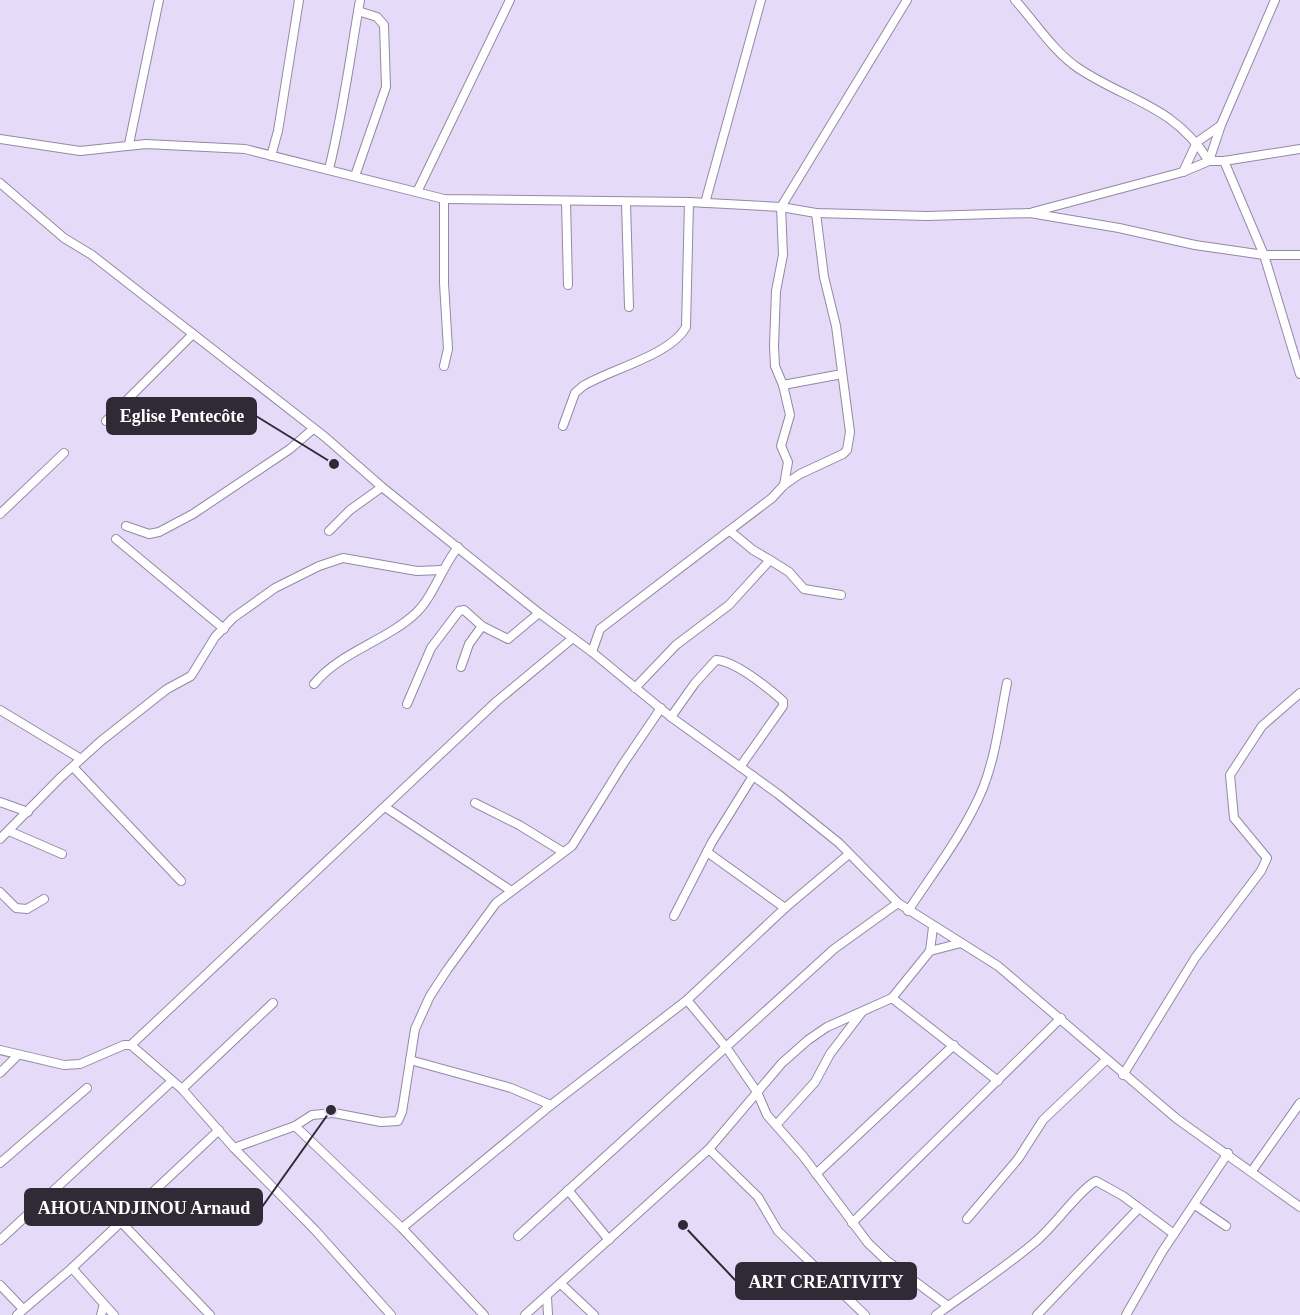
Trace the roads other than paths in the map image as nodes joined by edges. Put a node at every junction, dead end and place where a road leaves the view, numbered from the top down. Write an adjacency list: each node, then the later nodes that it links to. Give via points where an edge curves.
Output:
1 (159, 0): 13 (street)
2 (299, 0): 15 (street)
3 (360, 0): 9 (street)
4 (510, 0): 22 (street)
5 (761, 0): 27 (street)
6 (907, 0): 28 (street)
7 (1015, 0): 12 (street, via 1077,68 1175,120)
8 (1275, 0): 10 (street)
9 (358, 11): 18 (street, via 344,108); 20 (street, via 377,17 384,25 386,87)
10 (1221, 125): 12 (street); 16 (street)
11 (0, 139): 13 (street, via 80,151)
12 (1197, 142): 16 (street); 19 (street)
13 (129, 144): 15 (street, via 246,149)
14 (1300, 149): 17 (street)
15 (271, 156): 18 (street)
16 (1209, 161): 17 (street); 19 (street)
17 (1224, 161): 31 (street)
18 (329, 170): 20 (street)
19 (1183, 172): 30 (street)
20 (355, 176): 22 (street)
21 (0, 183): 35 (street, via 64,238 92,255)
22 (417, 192): 23 (street)
23 (444, 199): 24 (street); 36 (street, via 448,349)
24 (566, 201): 25 (street); 33 (street)
25 (626, 202): 26 (street); 34 (street)
26 (689, 202): 27 (street); 41 (street, via 686,327 681,336 583,386 572,400)
27 (705, 202): 28 (street)
28 (781, 207): 29 (street); 39 (street, via 783,255 776,291 774,346)
29 (816, 213): 30 (street); 37 (street)
30 (1030, 213): 31 (street)
31 (1264, 255): 32 (street); 38 (street)
32 (1300, 255)
33 (568, 285)
34 (629, 307)
35 (193, 334): 40 (street); 42 (street)
36 (444, 366)
37 (842, 374): 39 (street); 44 (street, via 850,432 847,450)
38 (1300, 374)
39 (783, 385): 44 (street, via 790,415 781,446 788,462)
40 (106, 421)
41 (563, 426)
42 (313, 429): 45 (street); 47 (street, via 193,514 159,532 149,534)
43 (64, 453): 46 (street)
44 (784, 485): 49 (street)
45 (382, 487): 48 (street); 51 (street)
46 (0, 514)
47 (126, 526)
48 (329, 531)
49 (730, 531): 52 (street); 58 (street)
50 (116, 538): 57 (street)
51 (458, 547): 53 (street); 55 (street)
52 (770, 560): 54 (street, via 789,572 804,589); 64 (street, via 729,605 676,645)
53 (441, 570): 57 (street, via 417,571 343,558 275,588); 63 (street, via 417,612 391,633 329,669)
54 (841, 595)
55 (539, 613): 56 (street, via 512,638); 59 (street)
56 (482, 626): 61 (street, via 469,644); 66 (street, via 464,610 450,619 424,659)
57 (224, 629): 70 (street, via 191,676 141,708)
58 (597, 633): 59 (street); 60 (street)
59 (576, 641): 60 (street); 76 (street, via 497,701)
60 (592, 652): 64 (street)
61 (461, 667)
62 (1007, 683): 90 (street, via 983,787 970,816)
63 (314, 684)
64 (634, 688): 67 (street)
65 (1300, 693): 108 (street, via 1262,726 1230,775 1234,818 1267,858 1261,871 1195,958)
66 (406, 704)
67 (661, 708): 69 (street); 80 (street, via 589,816 582,834)
68 (0, 710): 70 (street)
69 (671, 717): 72 (street); 72 (street, via 716,660 731,664 769,689 783,701 783,706)
70 (81, 759): 71 (street)
71 (73, 767): 77 (street); 84 (street)
72 (740, 767): 73 (street)
73 (753, 776): 81 (street); 83 (street)
74 (0, 802): 77 (street)
75 (475, 803): 80 (street)
76 (385, 807): 85 (street); 100 (street)
77 (28, 812): 78 (street)
78 (9, 831): 79 (street); 82 (street)
79 (0, 839)
80 (563, 852): 85 (street)
81 (707, 852): 89 (street); 91 (street)
82 (62, 854)
83 (849, 854): 88 (street); 89 (street)
84 (181, 881)
85 (510, 890): 105 (street, via 482,919 430,996 415,1029)
86 (0, 892): 87 (street, via 16,908 27,909)
87 (44, 899)
88 (898, 903): 90 (street); 102 (street, via 834,949)
89 (785, 908): 96 (street)
90 (908, 911): 92 (street)
91 (674, 916)
92 (933, 927): 93 (street); 94 (street)
93 (961, 943): 94 (street); 99 (street, via 998,966)
94 (930, 951): 95 (street)
95 (892, 998): 98 (street); 101 (street)
96 (687, 1000): 102 (street); 115 (street)
97 (273, 1003): 112 (street)
98 (862, 1012): 113 (street, via 808,1040); 116 (street, via 830,1054 815,1082)
99 (1061, 1018): 106 (street); 110 (street)
100 (131, 1045): 104 (street, via 80,1064 64,1065); 109 (street)
101 (954, 1045): 110 (street); 124 (street)
102 (726, 1047): 113 (street); 125 (street)
103 (0, 1050): 104 (street)
104 (18, 1055): 107 (street)
105 (410, 1060): 115 (street, via 511,1088); 117 (street, via 398,1121 381,1122 334,1113 312,1115)
106 (1106, 1060): 108 (street); 129 (street, via 1043,1120 1018,1159)
107 (0, 1073)
108 (1123, 1075): 121 (street, via 1177,1119)
109 (172, 1081): 112 (street); 136 (street)
110 (998, 1081): 131 (street)
111 (87, 1088): 122 (street)
112 (182, 1089): 118 (street)
113 (757, 1092): 116 (street, via 767,1115); 120 (street)
114 (1300, 1103): 123 (street)
115 (551, 1105): 133 (street)
116 (777, 1124): 124 (street)
117 (296, 1126): 119 (street); 133 (street)
118 (219, 1130): 119 (street); 130 (street)
119 (234, 1148): 148 (street)
120 (709, 1149): 137 (street); 153 (street, via 758,1197 778,1231)
121 (1228, 1153): 126 (street); 127 (street)
122 (0, 1163)
123 (1254, 1168)
124 (816, 1174): 131 (street)
125 (568, 1190): 135 (street); 137 (street)
126 (1195, 1205): 132 (street); 134 (street)
127 (1300, 1207)
128 (1138, 1209): 134 (street); 143 (street, via 1106,1184 1092,1183 1034,1244); 155 (street)
129 (967, 1219)
130 (121, 1222): 138 (street); 147 (street)
131 (852, 1223): 143 (street, via 886,1260)
132 (1226, 1226)
133 (402, 1228): 149 (street)
134 (1174, 1234): 156 (street)
135 (518, 1236)
136 (0, 1240)
137 (609, 1240): 139 (street)
138 (72, 1268): 142 (street); 144 (street)
139 (561, 1284): 141 (street); 152 (street)
140 (0, 1285): 144 (street)
141 (547, 1297): 150 (street); 151 (street)
142 (104, 1304): 145 (street); 146 (street)
143 (948, 1306): 154 (street)
144 (20, 1312)
145 (101, 1315)
146 (114, 1315)
147 (210, 1315)
148 (391, 1315)
149 (484, 1315)
150 (525, 1315)
151 (548, 1315)
152 (594, 1315)
153 (865, 1315)
154 (936, 1315)
155 (1037, 1315)
156 (1126, 1315)

